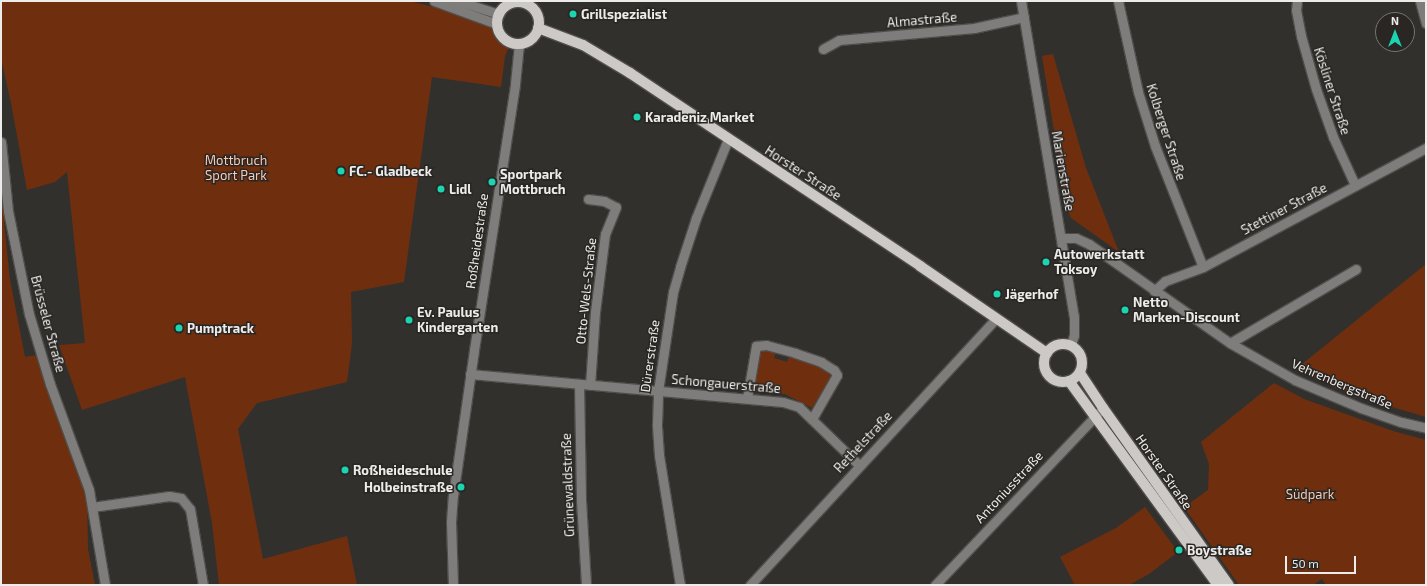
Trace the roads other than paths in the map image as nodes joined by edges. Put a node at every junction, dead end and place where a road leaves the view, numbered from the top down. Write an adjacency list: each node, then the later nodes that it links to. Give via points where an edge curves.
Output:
1 (434, 1): 9 (street)
2 (439, 1): 9 (street, via 468,4)
3 (1022, 1): 8 (street, Marienstraße)
4 (1118, 1): 20 (street, Kolberger Straße, via 1138,92 1155,146)
5 (1297, 1): 17 (street, Kösliner Straße, via 1296,10 1301,36 1316,89 1333,138)
6 (1420, 1): 10 (street)
7 (519, 2): 9 (main road, via 509,4); 11 (main road, via 534,9 539,20)
8 (1024, 17): 13 (street, Almastraße, via 974,28 840,40); 19 (street, Marienstraße)
9 (498, 19): 12 (main road, via 499,33 505,40)
10 (1426, 23)
11 (538, 28): 12 (main road, via 531,40); 14 (main road, Horster Straße, via 583,45 630,73)
12 (519, 44): 28 (street, Roßheidestraße)
13 (823, 49)
14 (728, 139): 23 (main road, Horster Straße); 32 (street, Dürerstraße, via 680,266 673,292)
15 (1, 142): 38 (street, Brüsseler Straße, via 8,211 29,314 50,384 89,490)
16 (1426, 148): 17 (street, Stettiner Straße)
17 (1356, 185): 20 (street, Stettiner Straße)
18 (588, 199): 31 (street, Otto-Wels-Straße, via 604,201 616,207 605,234 595,312)
19 (1062, 238): 22 (street, Vehrenbergstraße, via 1076,238 1089,244); 25 (street, Marienstraße, via 1074,322)
20 (1203, 267): 22 (street, Stettiner Straße, via 1165,281)
21 (1356, 269): 24 (street)
22 (1154, 291): 24 (street, Vehrenbergstraße)
23 (996, 318): 26 (main road, Horster Straße); 37 (street, Rethelstraße)
24 (1230, 343): 36 (street, Vehrenbergstraße, via 1319,391 1401,422)
25 (1071, 345): 26 (main road, via 1057,345); 27 (main road, via 1082,357)
26 (1047, 353): 29 (main road, via 1044,366 1047,374 1058,382)
27 (1080, 373): 29 (main road); 34 (main road, Horster Straße)
28 (470, 374): 30 (street, Schongauerstraße); 41 (street, Roßheidestraße, via 452,509)
29 (1069, 382): 34 (main road, Horster Straße)
30 (579, 384): 31 (street, Schongauerstraße); 42 (street, Grünewaldstraße, via 580,500)
31 (590, 385): 32 (street, Schongauerstraße)
32 (658, 391): 33 (street, Schongauerstraße); 43 (street, Dürerstraße, via 659,455)
33 (747, 398): 35 (street, Schongauerstraße, via 783,402 799,407); 35 (street, via 756,346 766,344 795,353 821,362 834,370 837,376)
34 (1099, 412): 45 (street, Antoniusstraße); 46 (main road, Horster Straße); 47 (main road, Horster Straße)
35 (812, 419): 37 (street, Schongauerstraße)
36 (1426, 428)
37 (859, 465): 44 (street, Rethelstraße)
38 (92, 507): 39 (street, Brüsseler Straße); 40 (street, via 170,496 181,498 190,509)
39 (105, 585)
40 (203, 585)
41 (454, 585)
42 (586, 585)
43 (680, 585)
44 (750, 585)
45 (935, 585)
46 (1218, 585)
47 (1229, 585)

